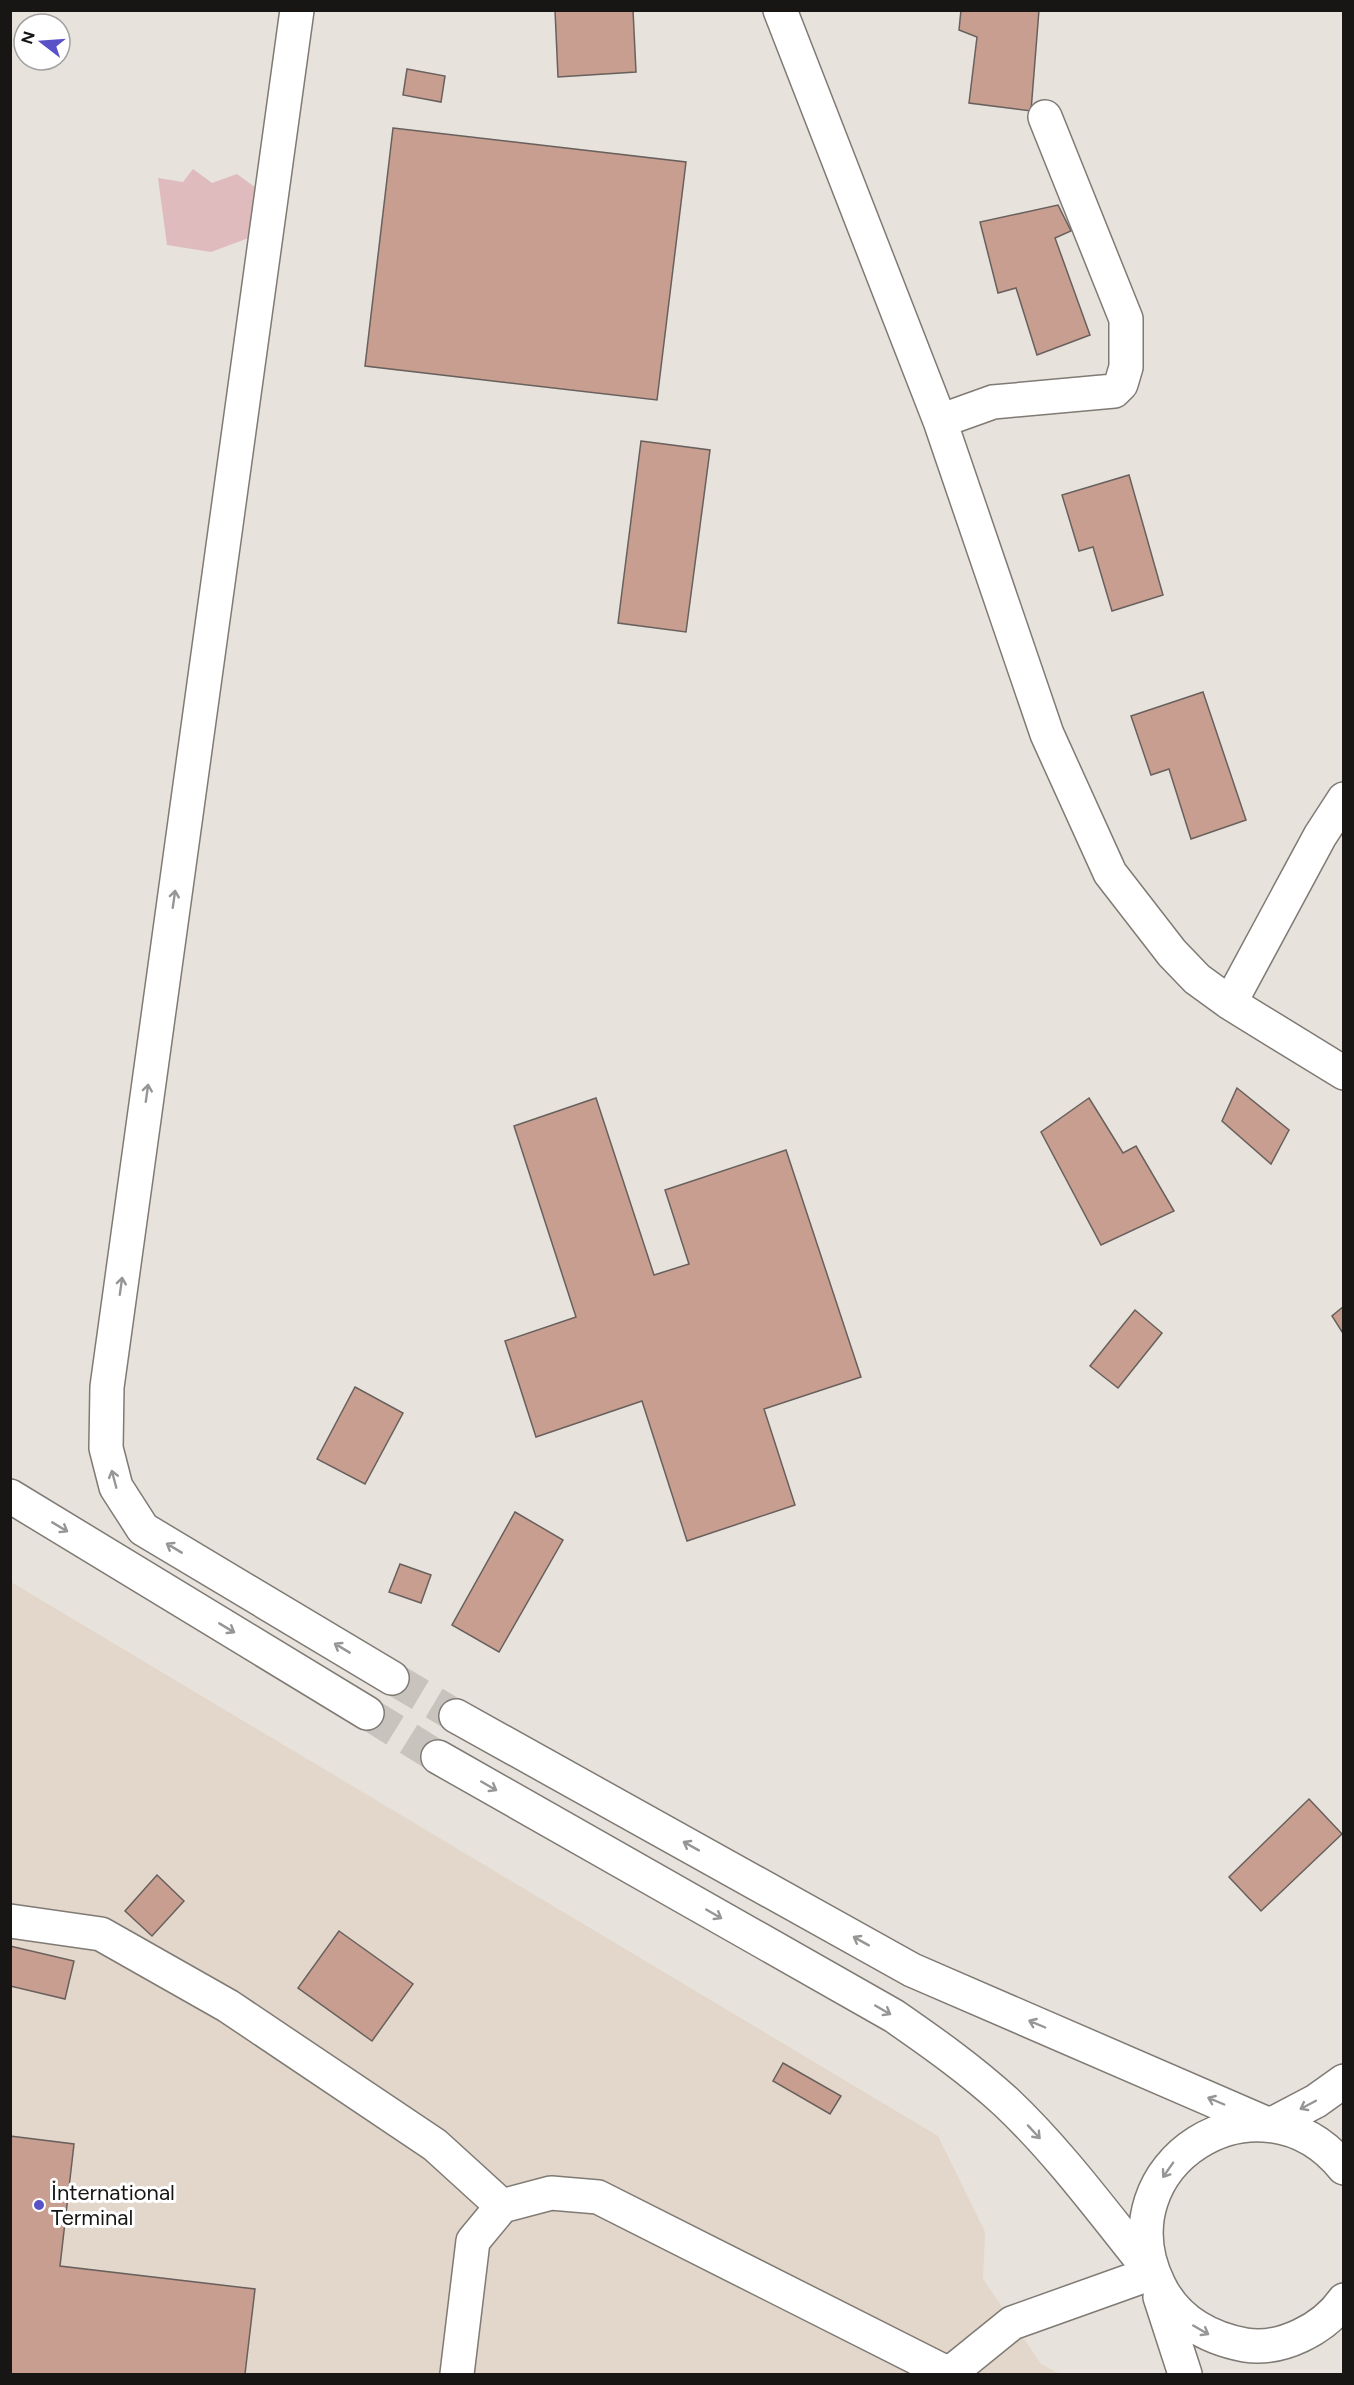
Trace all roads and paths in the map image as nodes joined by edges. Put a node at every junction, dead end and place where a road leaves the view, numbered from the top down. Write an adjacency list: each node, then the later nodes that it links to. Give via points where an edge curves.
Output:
1 (297, 10): 9 (street, one-way to 1, via 142,1529 116,1487 106,1448 107,1387)
2 (780, 10): 4 (street)
3 (1045, 117): 4 (street, via 1126,319 1126,367 1121,384 1114,391 993,402)
4 (940, 422): 6 (street, via 1047,734 1110,873 1172,953 1197,979)
5 (1344, 799): 6 (street)
6 (1230, 1003): 7 (street)
7 (1344, 1073)
8 (10, 1496): 10 (street, one-way to 10)
9 (392, 1678)
10 (367, 1713)
11 (456, 1716): 15 (street, one-way to 11, via 912,1970)
12 (438, 1758): 18 (street, one-way to 18, via 894,2016 954,2057 1007,2104 1059,2159)
13 (10, 1921): 17 (street, via 101,1934 228,2006 435,2145)
14 (1344, 2081): 15 (street, one-way to 15)
15 (1270, 2125): 16 (street, via 1313,2140); 18 (street, one-way to 18, via 1225,2128 1185,2150 1170,2166 1149,2206 1147,2251)
16 (1344, 2168)
17 (502, 2206): 20 (street, via 473,2241); 21 (street, via 551,2193 598,2197)
18 (1152, 2273): 19 (street, one-way to 19, via 1164,2296 1193,2326 1248,2346 1298,2337 1320,2325); 21 (street, via 1012,2323); 22 (street)
19 (1344, 2300)
20 (458, 2374)
21 (949, 2374)
22 (1185, 2374)

